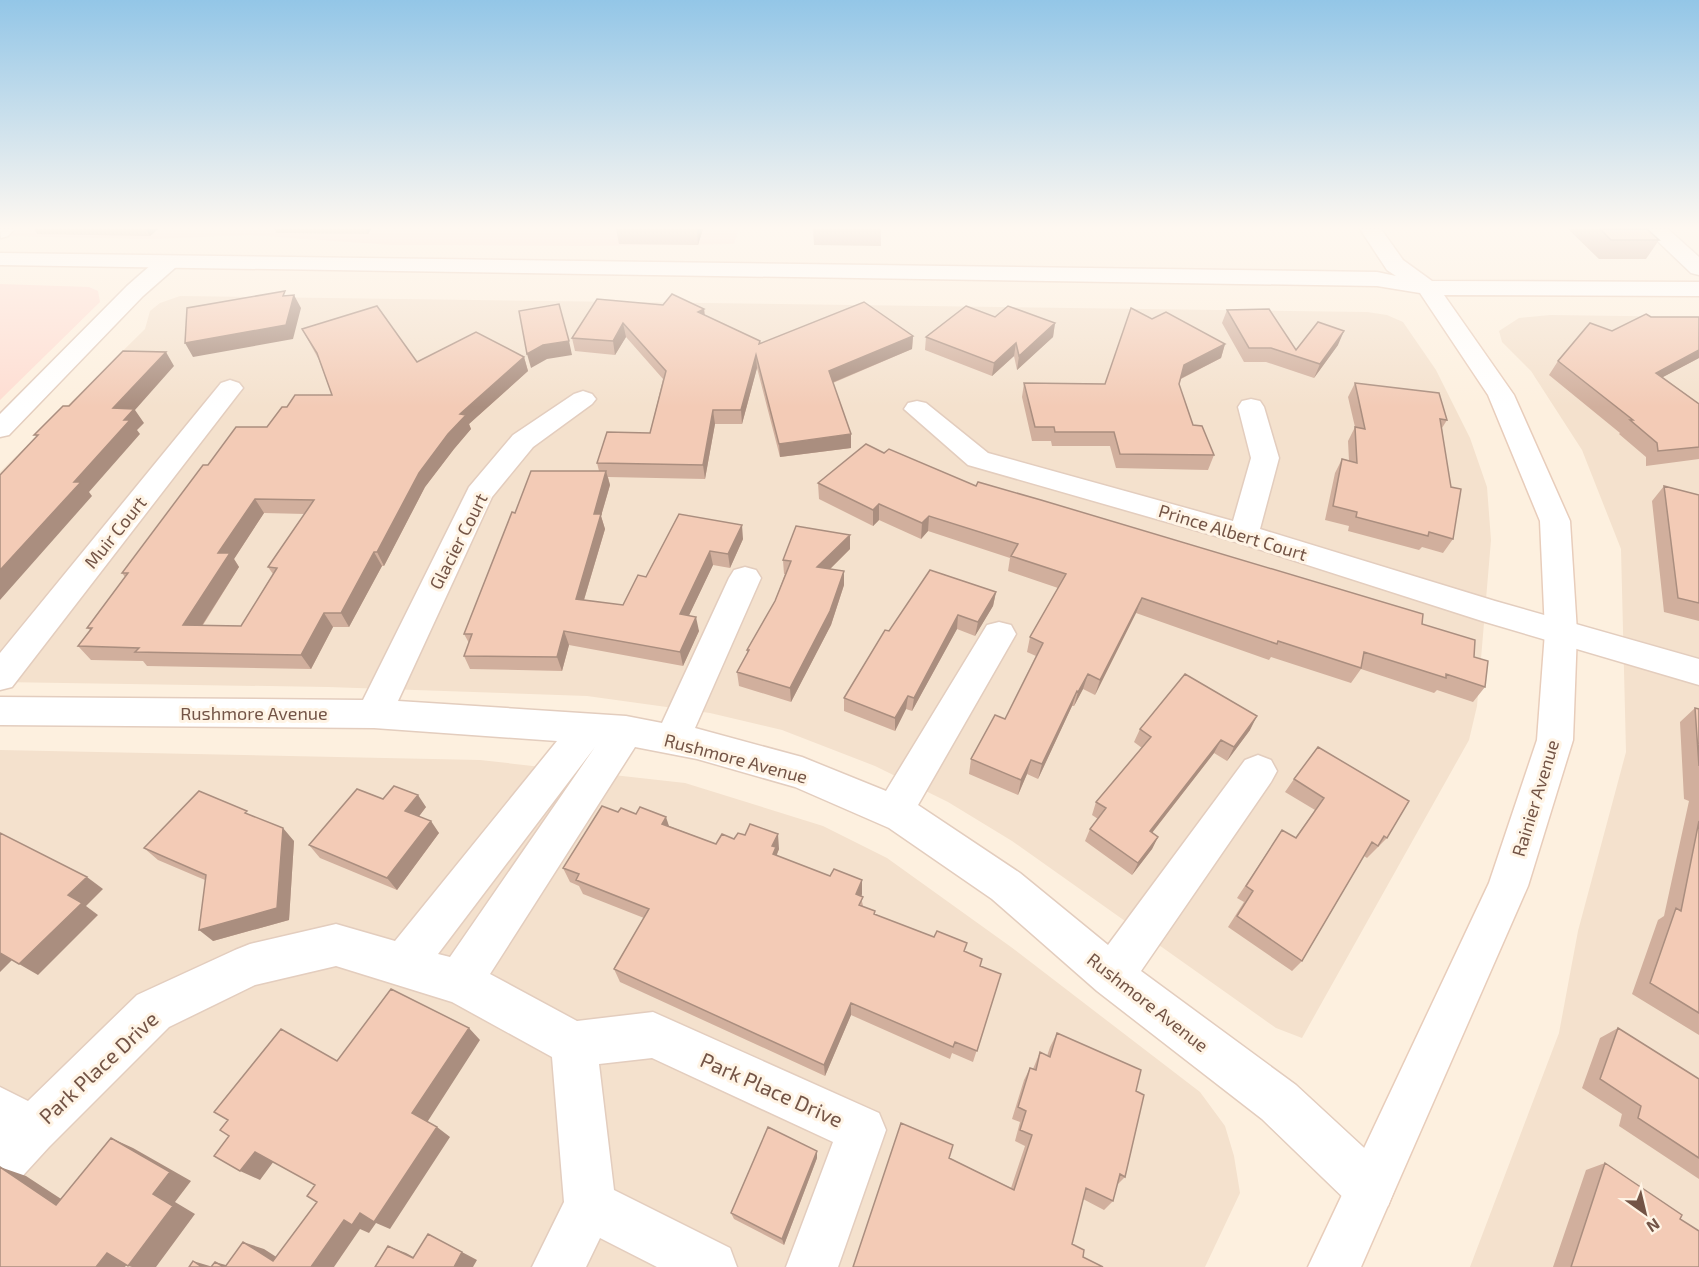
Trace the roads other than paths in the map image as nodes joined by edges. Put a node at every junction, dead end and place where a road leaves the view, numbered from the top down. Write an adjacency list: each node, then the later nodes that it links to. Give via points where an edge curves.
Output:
1 (141, 288): 10 (street)
2 (897, 288): 3 (street, via 1385,297)
3 (1427, 288): 13 (street, Rainier Avenue, via 1501,395 1556,521)
4 (1461, 288): 5 (street)
5 (1699, 289)
6 (231, 388): 16 (street, Muir Court)
7 (582, 399): 18 (street, Glacier Court, via 524,441 479,494)
8 (1251, 407): 11 (street, via 1265,458)
9 (917, 409): 11 (street, Prince Albert Court, via 978,459)
10 (0, 429)
11 (1244, 534): 13 (street, Prince Albert Court)
12 (745, 578): 20 (street)
13 (1561, 632): 15 (street, Prince Albert Court); 29 (street, Rainier Avenue, via 1555,740 1508,886)
14 (999, 634): 22 (street)
15 (1699, 672)
16 (0, 676)
17 (0, 711): 18 (street, Rushmore Avenue)
18 (374, 714): 19 (street, Rushmore Avenue)
19 (607, 730): 20 (street, Rushmore Avenue); 23 (street); 25 (street)
20 (672, 739): 22 (street, Rushmore Avenue, via 802,773)
21 (1258, 771): 24 (street)
22 (894, 813): 24 (street, Rushmore Avenue, via 1006,886)
23 (403, 965): 25 (street, Park Place Drive); 27 (street, Park Place Drive, via 336,945 250,965 153,1011)
24 (1112, 976): 29 (street, Rushmore Avenue, via 1279,1102)
25 (459, 982): 26 (street, Park Place Drive)
26 (574, 1044): 30 (street); 33 (street, Park Place Drive, via 653,1035 862,1130)
27 (16, 1120): 28 (street, Park Place Drive)
28 (0, 1165)
29 (1370, 1188): 34 (street, Rainier Avenue)
30 (590, 1205): 31 (street); 32 (street)
31 (558, 1267)
32 (711, 1267)
33 (812, 1267)
34 (1334, 1267)

